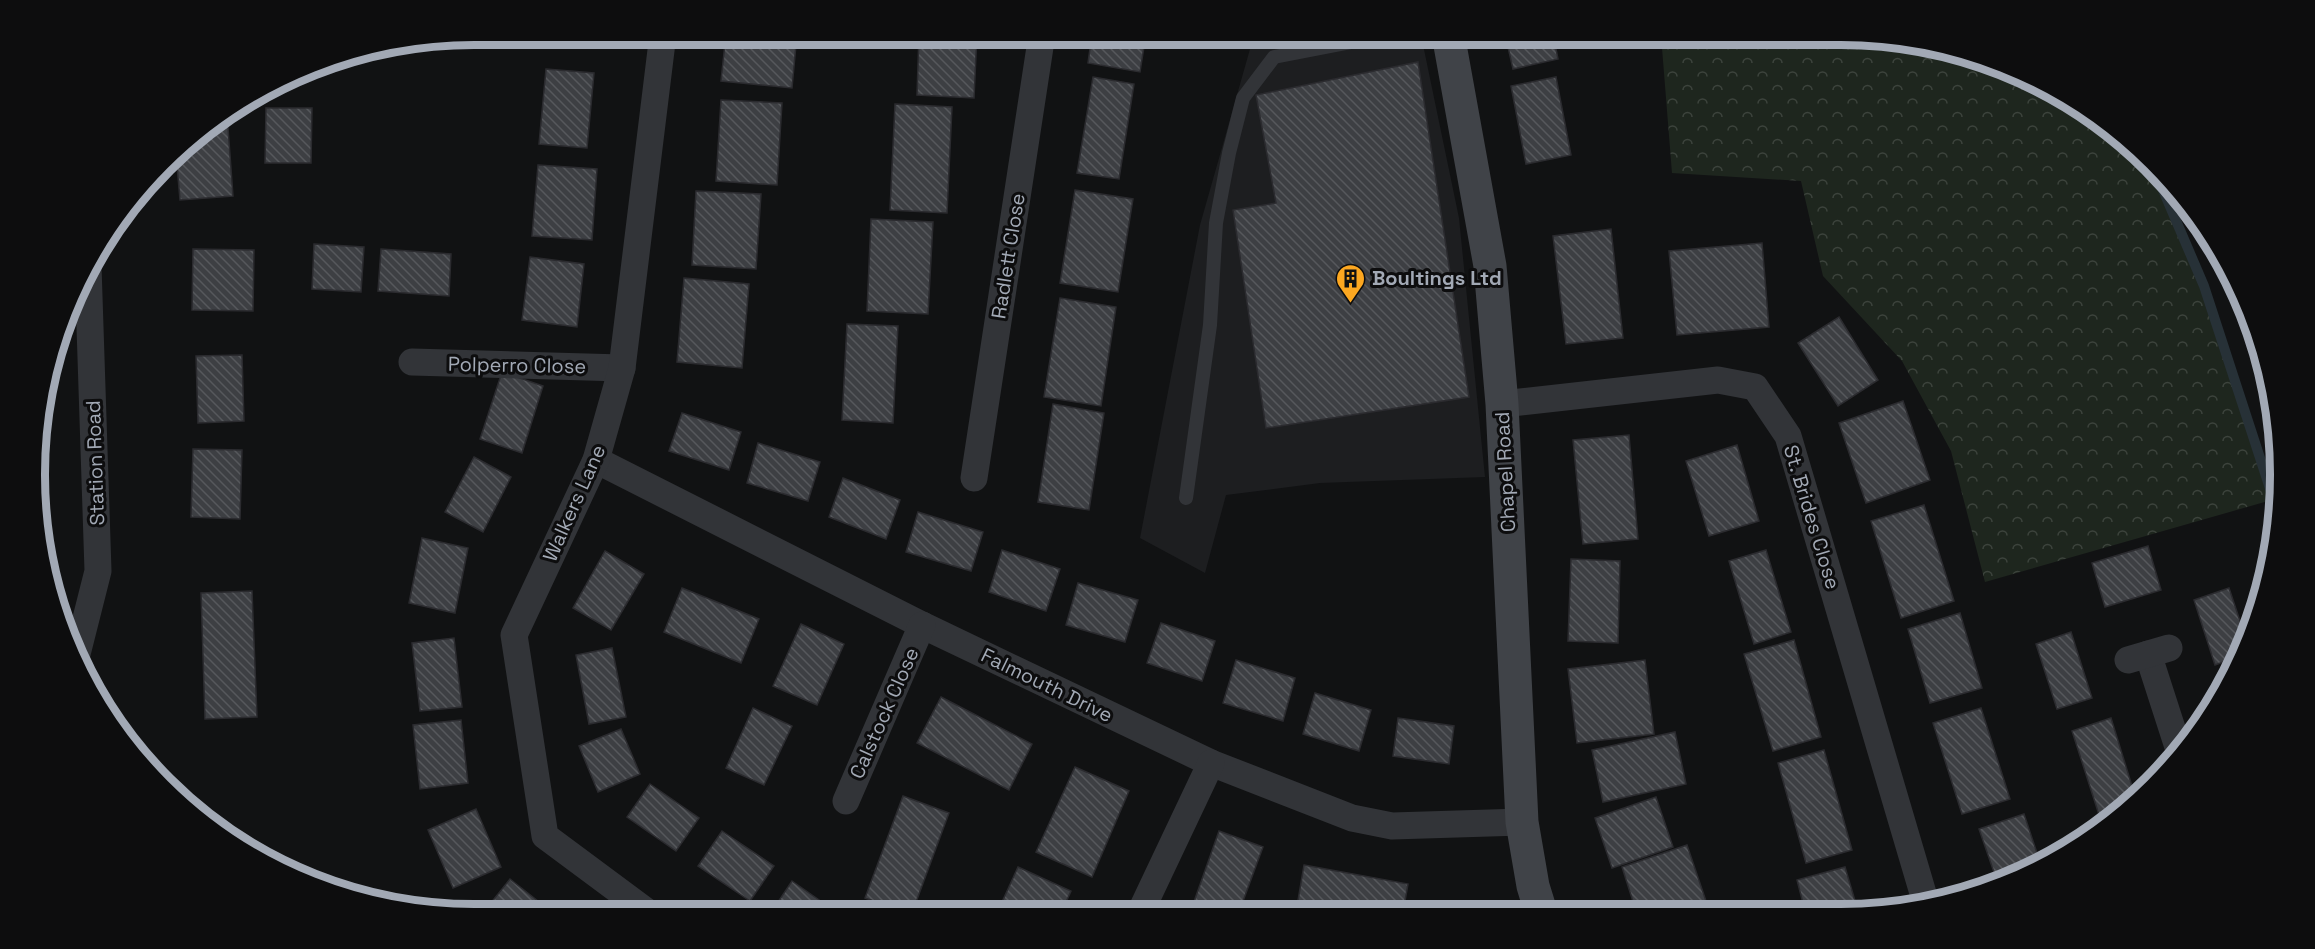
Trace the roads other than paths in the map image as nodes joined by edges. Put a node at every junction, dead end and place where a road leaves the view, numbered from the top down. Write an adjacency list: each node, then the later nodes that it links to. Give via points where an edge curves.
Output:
1 (662, 45): 7 (street, Walkers Lane)
2 (1039, 45): 10 (street, Radlett Close)
3 (1336, 45): 11 (lane, via 1274,57 1243,98 1216,223 1210,324)
4 (1450, 45): 8 (street, Chapel Road, via 1490,266)
5 (89, 286): 13 (street, Station Road, via 98,571)
6 (412, 362): 7 (street, Polperro Close)
7 (622, 368): 9 (street, Walkers Lane)
8 (1502, 404): 18 (street, Chapel Road); 19 (street, St. Brides Close, via 1718,380 1755,387 1788,436)
9 (596, 460): 12 (street, Falmouth Drive); 20 (street, Walkers Lane, via 514,635 545,836)
10 (974, 478)
11 (1186, 498)
12 (922, 625): 16 (street, Falmouth Drive); 17 (street, Calstock Close)
13 (80, 643)
14 (2149, 654): 15 (street)
15 (2176, 742)
16 (1210, 763): 18 (street, Falmouth Drive, via 1352,818 1392,826); 21 (street)
17 (846, 801)
18 (1522, 822): 22 (street, Chapel Road)
19 (1924, 896)
20 (637, 904)
21 (1144, 904)
22 (1539, 904)

